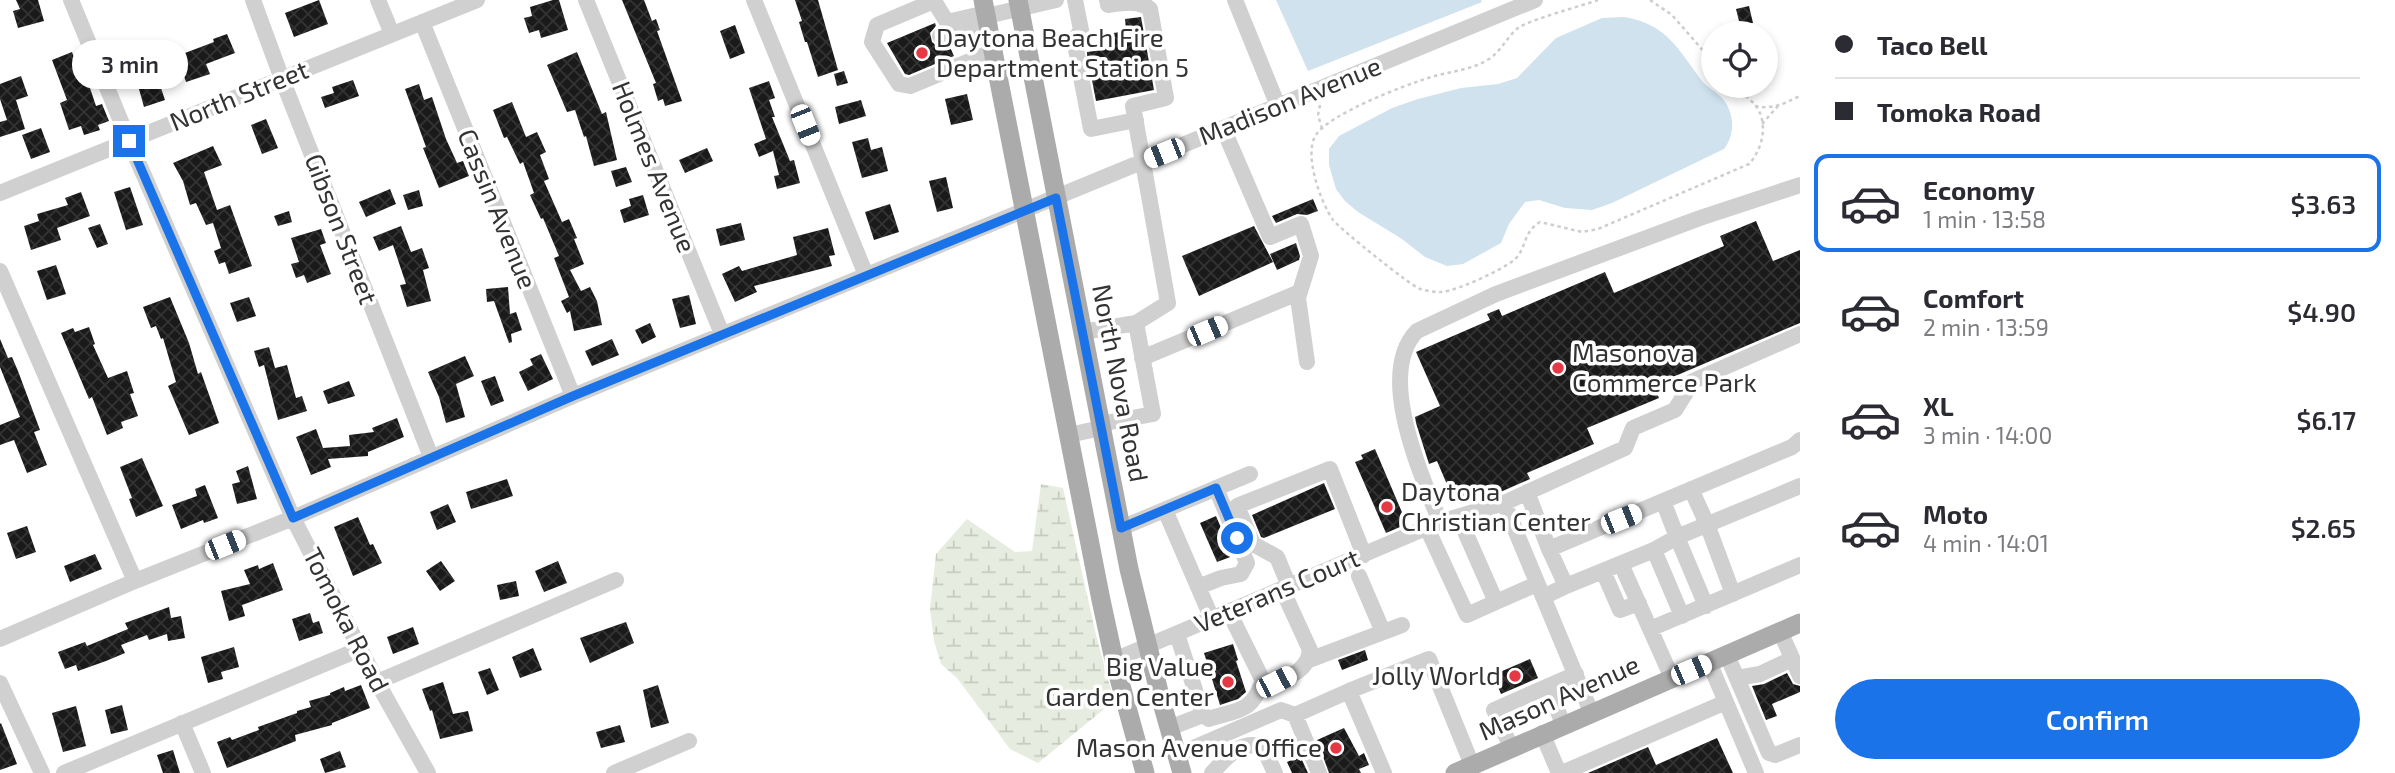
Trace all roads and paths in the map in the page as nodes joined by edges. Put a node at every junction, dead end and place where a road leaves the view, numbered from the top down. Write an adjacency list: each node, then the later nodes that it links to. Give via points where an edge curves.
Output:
1 (71, 0): 32 (street, Tomoka Road)
2 (253, 0): 21 (street, Gibson Street)
3 (379, 0): 17 (street)
4 (477, 0): 16 (street, North Street)
5 (586, 0): 43 (street, Holmes Avenue)
6 (754, 0): 39 (street)
7 (1056, 0): 14 (street)
8 (1075, 0): 28 (street, via 1081,30 1074,40 1091,129)
9 (1107, 0): 28 (street, via 1108,5 1138,1 1150,9 1167,98 1133,106)
10 (1236, 0): 25 (street)
11 (1535, 0): 22 (street, Madison Avenue)
12 (1598, 0): 31 (path, via 1519,27 1488,60 1395,89)
13 (1650, 0): 19 (path, via 1672,15)
14 (1019, 3): 15 (street); 36 (main road, North Nova Road)
15 (986, 14): 18 (street); 20 (main road); 20 (street, via 947,22 934,1 877,25 872,42 899,84 910,86)
16 (422, 22): 17 (street, North Street); 47 (street, Cassin Avenue)
17 (392, 34): 21 (street, North Street)
18 (940, 36)
19 (1701, 48)
20 (994, 51): 37 (main road)
21 (282, 79): 32 (street, North Street); 51 (street, Gibson Street)
22 (1322, 88): 25 (street, Madison Avenue); 31 (path, via 1318,115)
23 (1800, 96): 27 (path)
24 (1747, 98): 26 (path)
25 (1278, 106): 30 (street, Madison Avenue)
26 (1755, 106): 27 (path); 29 (path)
27 (1778, 106): 29 (path)
28 (1136, 120): 33 (street)
29 (1762, 124): 31 (path, via 1759,153 1749,164 1598,229 1582,232 1540,222 1530,228 1515,259 1475,281 1441,292 1419,289 1334,220 1317,186 1311,158 1315,136)
30 (1223, 128): 33 (street, Madison Avenue); 40 (street, via 1270,237 1301,224 1311,256)
31 (1322, 129)
32 (129, 141): 35 (street, North Street); 61 (street, Tomoka Road)
33 (1144, 161): 36 (street, Madison Avenue); 41 (street, via 1168,303)
34 (1800, 185): 63 (street, via 1496,294 1417,331 1403,358 1401,397)
35 (0, 193)
36 (1056, 198): 37 (street, Madison Avenue); 42 (main road, North Nova Road)
37 (1025, 210): 39 (street, Madison Avenue); 49 (main road)
38 (0, 271): 74 (street)
39 (866, 275): 43 (street, Madison Avenue)
40 (1300, 292): 45 (street); 46 (street)
41 (1136, 323): 42 (street); 45 (street)
42 (1083, 332): 48 (main road, North Nova Road)
43 (722, 334): 47 (street, Madison Avenue)
44 (1800, 334): 56 (street, Veterans Court, via 1693,381 1675,411 1633,428 1625,448)
45 (1142, 358): 48 (street, via 1153,414)
46 (1307, 362)
47 (573, 396): 51 (street, Madison Avenue)
48 (1101, 426): 49 (street); 64 (main road, North Nova Road)
49 (1069, 435): 97 (main road)
50 (1800, 440): 55 (street)
51 (431, 457): 61 (street, Madison Avenue)
52 (1250, 474): 54 (street)
53 (1800, 486): 62 (street)
54 (1216, 488): 59 (street); 76 (street, via 1247,563 1241,575)
55 (1691, 489): 57 (street); 62 (street)
56 (1527, 492): 58 (street, Veterans Court); 66 (street)
57 (1663, 501): 65 (street); 66 (street)
58 (1504, 503): 60 (street, Veterans Court); 78 (street)
59 (1165, 510): 64 (street); 76 (street)
60 (1459, 517): 63 (street, Veterans Court); 80 (street)
61 (293, 518): 74 (street, Madison Avenue); 94 (street, Tomoka Road)
62 (1707, 524): 65 (street); 79 (street)
63 (1434, 525): 68 (street, Veterans Court); 80 (street, via 1467,615)
64 (1121, 528): 93 (main road, North Nova Road)
65 (1677, 537): 67 (street); 82 (street)
66 (1549, 549): 75 (street)
67 (1654, 550): 69 (street); 83 (street)
68 (1364, 555): 77 (street, Veterans Court); 77 (street, via 1330,469 1237,506 1253,544 1277,557)
69 (1621, 564): 71 (street); 81 (street)
70 (1800, 565): 79 (street)
71 (1603, 571): 75 (street); 81 (street, via 1620,610)
72 (1359, 576): 90 (street)
73 (616, 580): 104 (street)
74 (135, 581): 91 (street, Madison Avenue)
75 (1566, 586): 78 (street)
76 (1198, 587): 84 (street)
77 (1286, 588): 85 (street, Veterans Court); 98 (street, via 1310,650)
78 (1540, 591): 80 (street); 99 (street)
79 (1733, 594): 82 (street)
80 (1496, 602)
81 (1639, 603): 88 (street)
82 (1706, 606): 83 (street)
83 (1682, 616): 88 (street)
84 (1212, 619): 85 (street, Veterans Court); 92 (street, Veterans Court)
85 (1232, 619): 103 (street)
86 (1800, 622): 89 (main road, Mason Avenue)
87 (1402, 625): 90 (street)
88 (1650, 629): 101 (street)
89 (1780, 631): 95 (main road, Mason Avenue); 96 (street)
90 (1383, 632): 98 (street)
91 (0, 639)
92 (1179, 642): 93 (street, Veterans Court); 110 (street)
93 (1147, 647): 97 (street, Veterans Court); 114 (main road, North Nova Road)
94 (360, 649): 104 (street, Tomoka Road); 112 (street)
95 (1718, 659): 101 (main road, Mason Avenue); 102 (street); 108 (street)
96 (1792, 659): 100 (street); 102 (street, via 1760,674)
97 (1114, 660): 126 (main road)
98 (1309, 660): 103 (street, via 1305,667 1276,682)
99 (1576, 674): 106 (street); 109 (street)
100 (1800, 676)
101 (1672, 678): 109 (main road, Mason Avenue)
102 (1737, 678): 117 (street, via 1769,753)
103 (1263, 681): 110 (street, via 1248,706 1209,719)
104 (377, 682): 124 (street, Tomoka Road)
105 (0, 683): 121 (street)
106 (1548, 686): 113 (street); 118 (street, via 1494,710)
107 (1349, 691): 111 (street); 120 (street, via 1429,659); 130 (street)
108 (1727, 702): 131 (street); 132 (street)
109 (1591, 712): 113 (main road, Mason Avenue)
110 (1203, 715): 114 (street)
111 (1295, 715): 119 (street, via 1281,710); 129 (street)
112 (182, 723): 122 (street); 123 (street)
113 (1563, 724): 115 (main road, Mason Avenue)
114 (1169, 728): 119 (main road, North Nova Road)
115 (1542, 733): 118 (main road, Mason Avenue); 131 (street)
116 (689, 741): 125 (street)
117 (1800, 745)
118 (1511, 747): 120 (main road, Mason Avenue)
119 (1180, 764)
120 (1464, 769)
121 (41, 773)
122 (64, 773)
123 (203, 773)
124 (428, 773)
125 (614, 773)
126 (1145, 773)
127 (1212, 773): 128 (street, via 1229,754 1255,744 1263,747)
128 (1275, 773)
129 (1319, 773)
130 (1384, 773)
131 (1561, 773)
132 (1756, 773)

